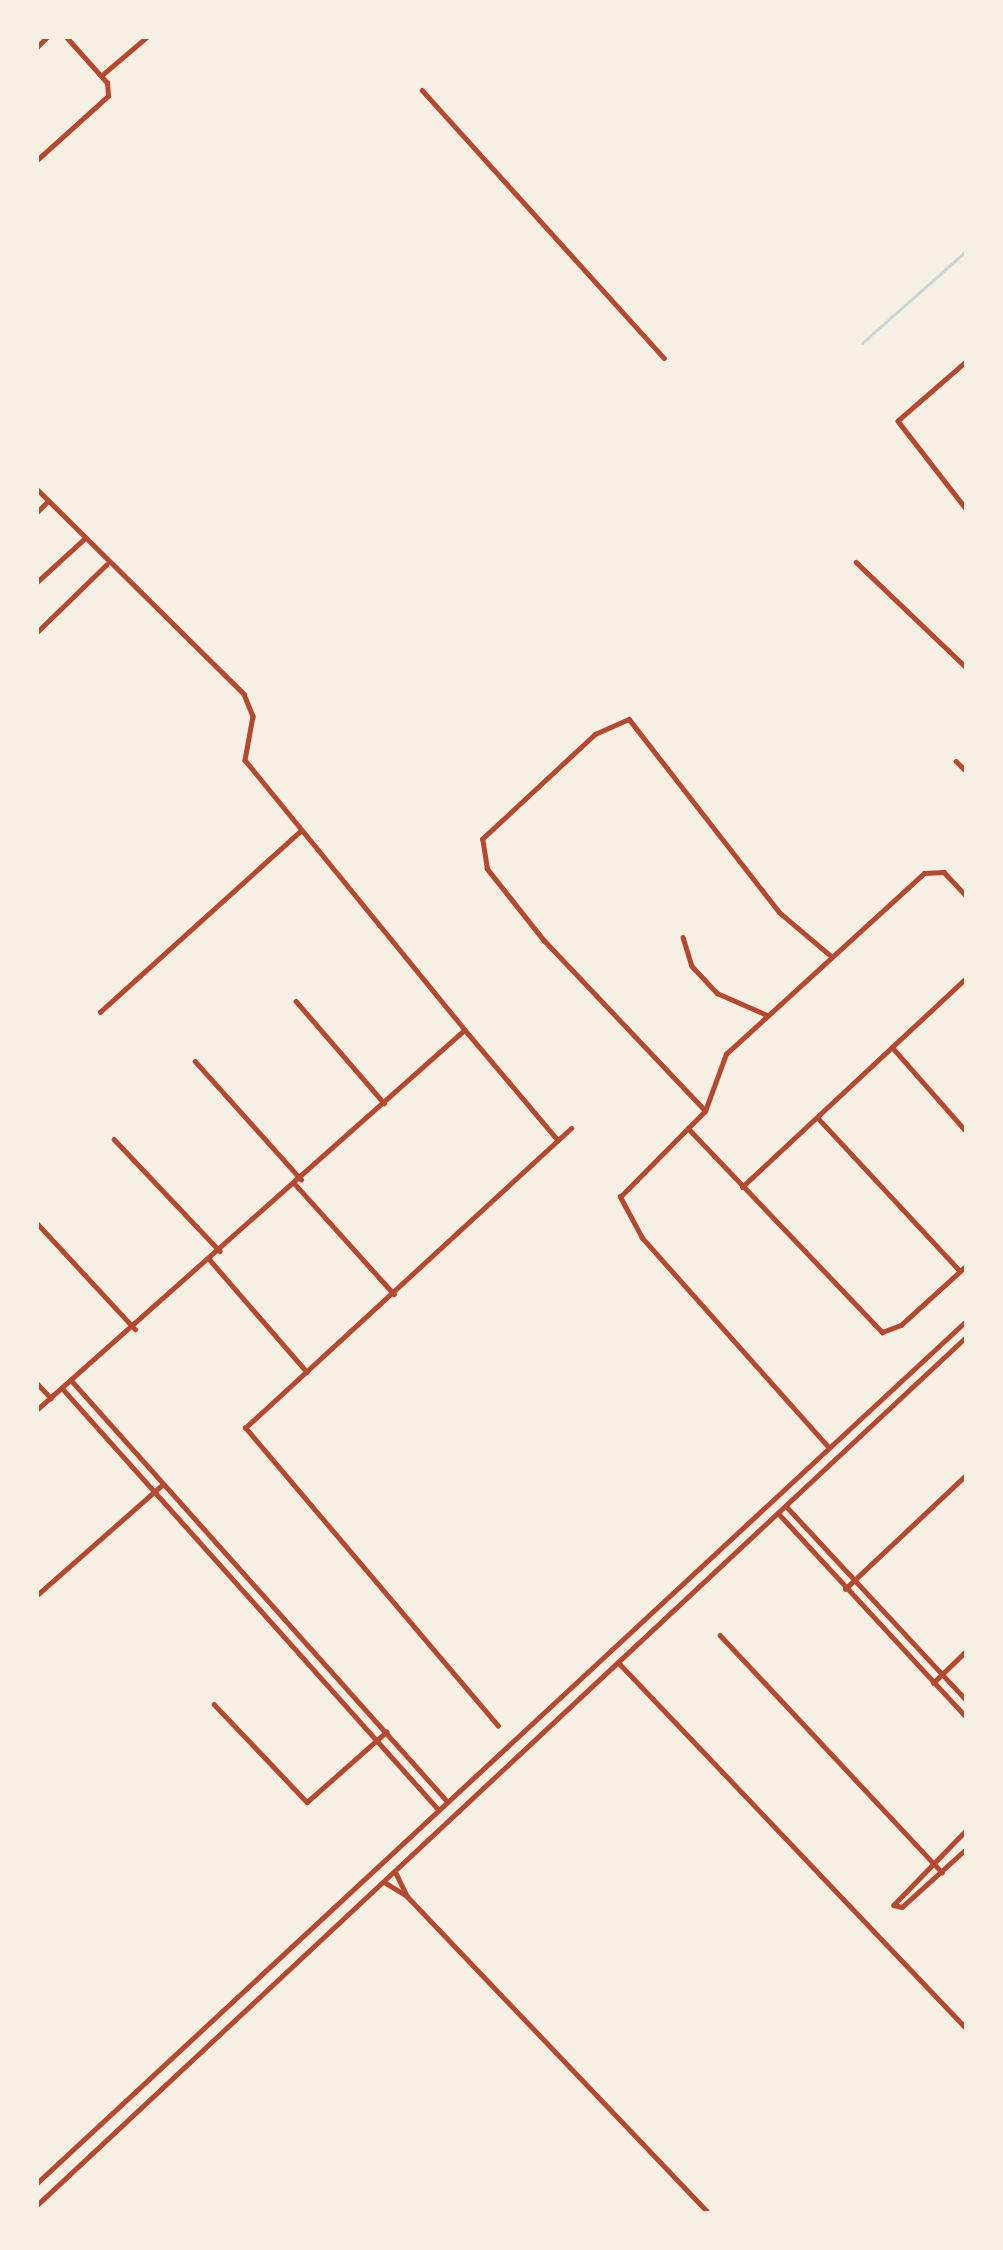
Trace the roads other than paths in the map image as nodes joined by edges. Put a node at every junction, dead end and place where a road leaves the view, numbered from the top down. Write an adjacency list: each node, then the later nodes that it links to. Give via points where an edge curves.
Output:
1 (48, 36): 4 (street)
2 (65, 36): 5 (street)
3 (148, 36): 5 (street)
4 (36, 48)
5 (101, 76): 7 (street, via 107,96)
6 (422, 90): 8 (street)
7 (36, 161)
8 (664, 358)
9 (967, 361): 12 (street, via 898,421)
10 (36, 488): 11 (street)
11 (48, 501): 13 (street); 14 (street)
12 (967, 510)
13 (36, 512)
14 (83, 540): 16 (street); 17 (street)
15 (856, 562): 19 (street)
16 (106, 566): 18 (street); 22 (street, via 244,694 253,716 245,760)
17 (36, 583)
18 (36, 633)
19 (967, 668)
20 (956, 761): 21 (street)
21 (967, 772)
22 (300, 831): 28 (street); 30 (street)
23 (967, 897): 25 (street, via 934,868)
24 (683, 937): 29 (street, via 692,966 717,993)
25 (831, 956): 29 (street); 34 (street, via 779,912 629,719 595,734 482,839 488,869 544,941)
26 (967, 977): 31 (street)
27 (296, 1001): 33 (street)
28 (100, 1012)
29 (767, 1015): 34 (street, via 725,1054)
30 (465, 1030): 33 (street); 40 (street)
31 (892, 1047): 35 (street); 36 (street)
32 (195, 1061): 41 (street)
33 (384, 1103): 41 (street)
34 (704, 1111): 38 (street)
35 (818, 1118): 42 (street); 47 (street)
36 (965, 1126)
37 (571, 1128): 40 (street)
38 (688, 1128): 42 (street); 58 (street, via 626,1185 621,1207)
39 (114, 1139): 44 (street)
40 (558, 1140): 48 (street)
41 (298, 1181): 44 (street); 48 (street)
42 (742, 1187): 47 (street, via 882,1333 902,1325)
43 (36, 1222): 50 (street)
44 (220, 1251): 45 (street)
45 (210, 1260): 50 (street); 52 (street)
46 (967, 1264): 47 (street)
47 (960, 1271)
48 (394, 1294): 52 (street)
49 (967, 1320): 58 (street)
50 (136, 1329): 53 (street)
51 (967, 1336): 62 (street)
52 (307, 1372): 77 (street, via 245,1428)
53 (71, 1380): 55 (street); 60 (street)
54 (36, 1382): 56 (street)
55 (62, 1388): 56 (street); 61 (street)
56 (51, 1398): 57 (street)
57 (36, 1411)
58 (829, 1448): 64 (street)
59 (967, 1474): 66 (street)
60 (164, 1484): 61 (street); 78 (street)
61 (155, 1491): 68 (street); 79 (street)
62 (786, 1506): 63 (street); 66 (street)
63 (778, 1514): 65 (street); 67 (street)
64 (719, 1550): 65 (street); 80 (street)
65 (728, 1560): 71 (street)
66 (854, 1582): 67 (street); 72 (street)
67 (845, 1589): 73 (street)
68 (36, 1596)
69 (720, 1635): 84 (street)
70 (967, 1650): 72 (street)
71 (618, 1661): 85 (street); 89 (street)
72 (943, 1673): 73 (street); 74 (street)
73 (934, 1683): 76 (street)
74 (967, 1701)
75 (214, 1704): 79 (street, via 307,1802)
76 (967, 1718)
77 (498, 1726)
78 (386, 1732): 79 (street); 80 (street)
79 (377, 1740): 81 (street)
80 (448, 1802): 81 (street)
81 (439, 1810): 90 (street)
82 (967, 1830): 84 (street)
83 (967, 1848): 86 (street)
84 (933, 1863): 86 (street); 86 (street, via 894,1906)
85 (395, 1871): 87 (street); 88 (street)
86 (942, 1872)
87 (384, 1882): 88 (street); 91 (street)
88 (407, 1896): 92 (street)
89 (967, 2030)
90 (36, 2184)
91 (36, 2206)
92 (710, 2214)

